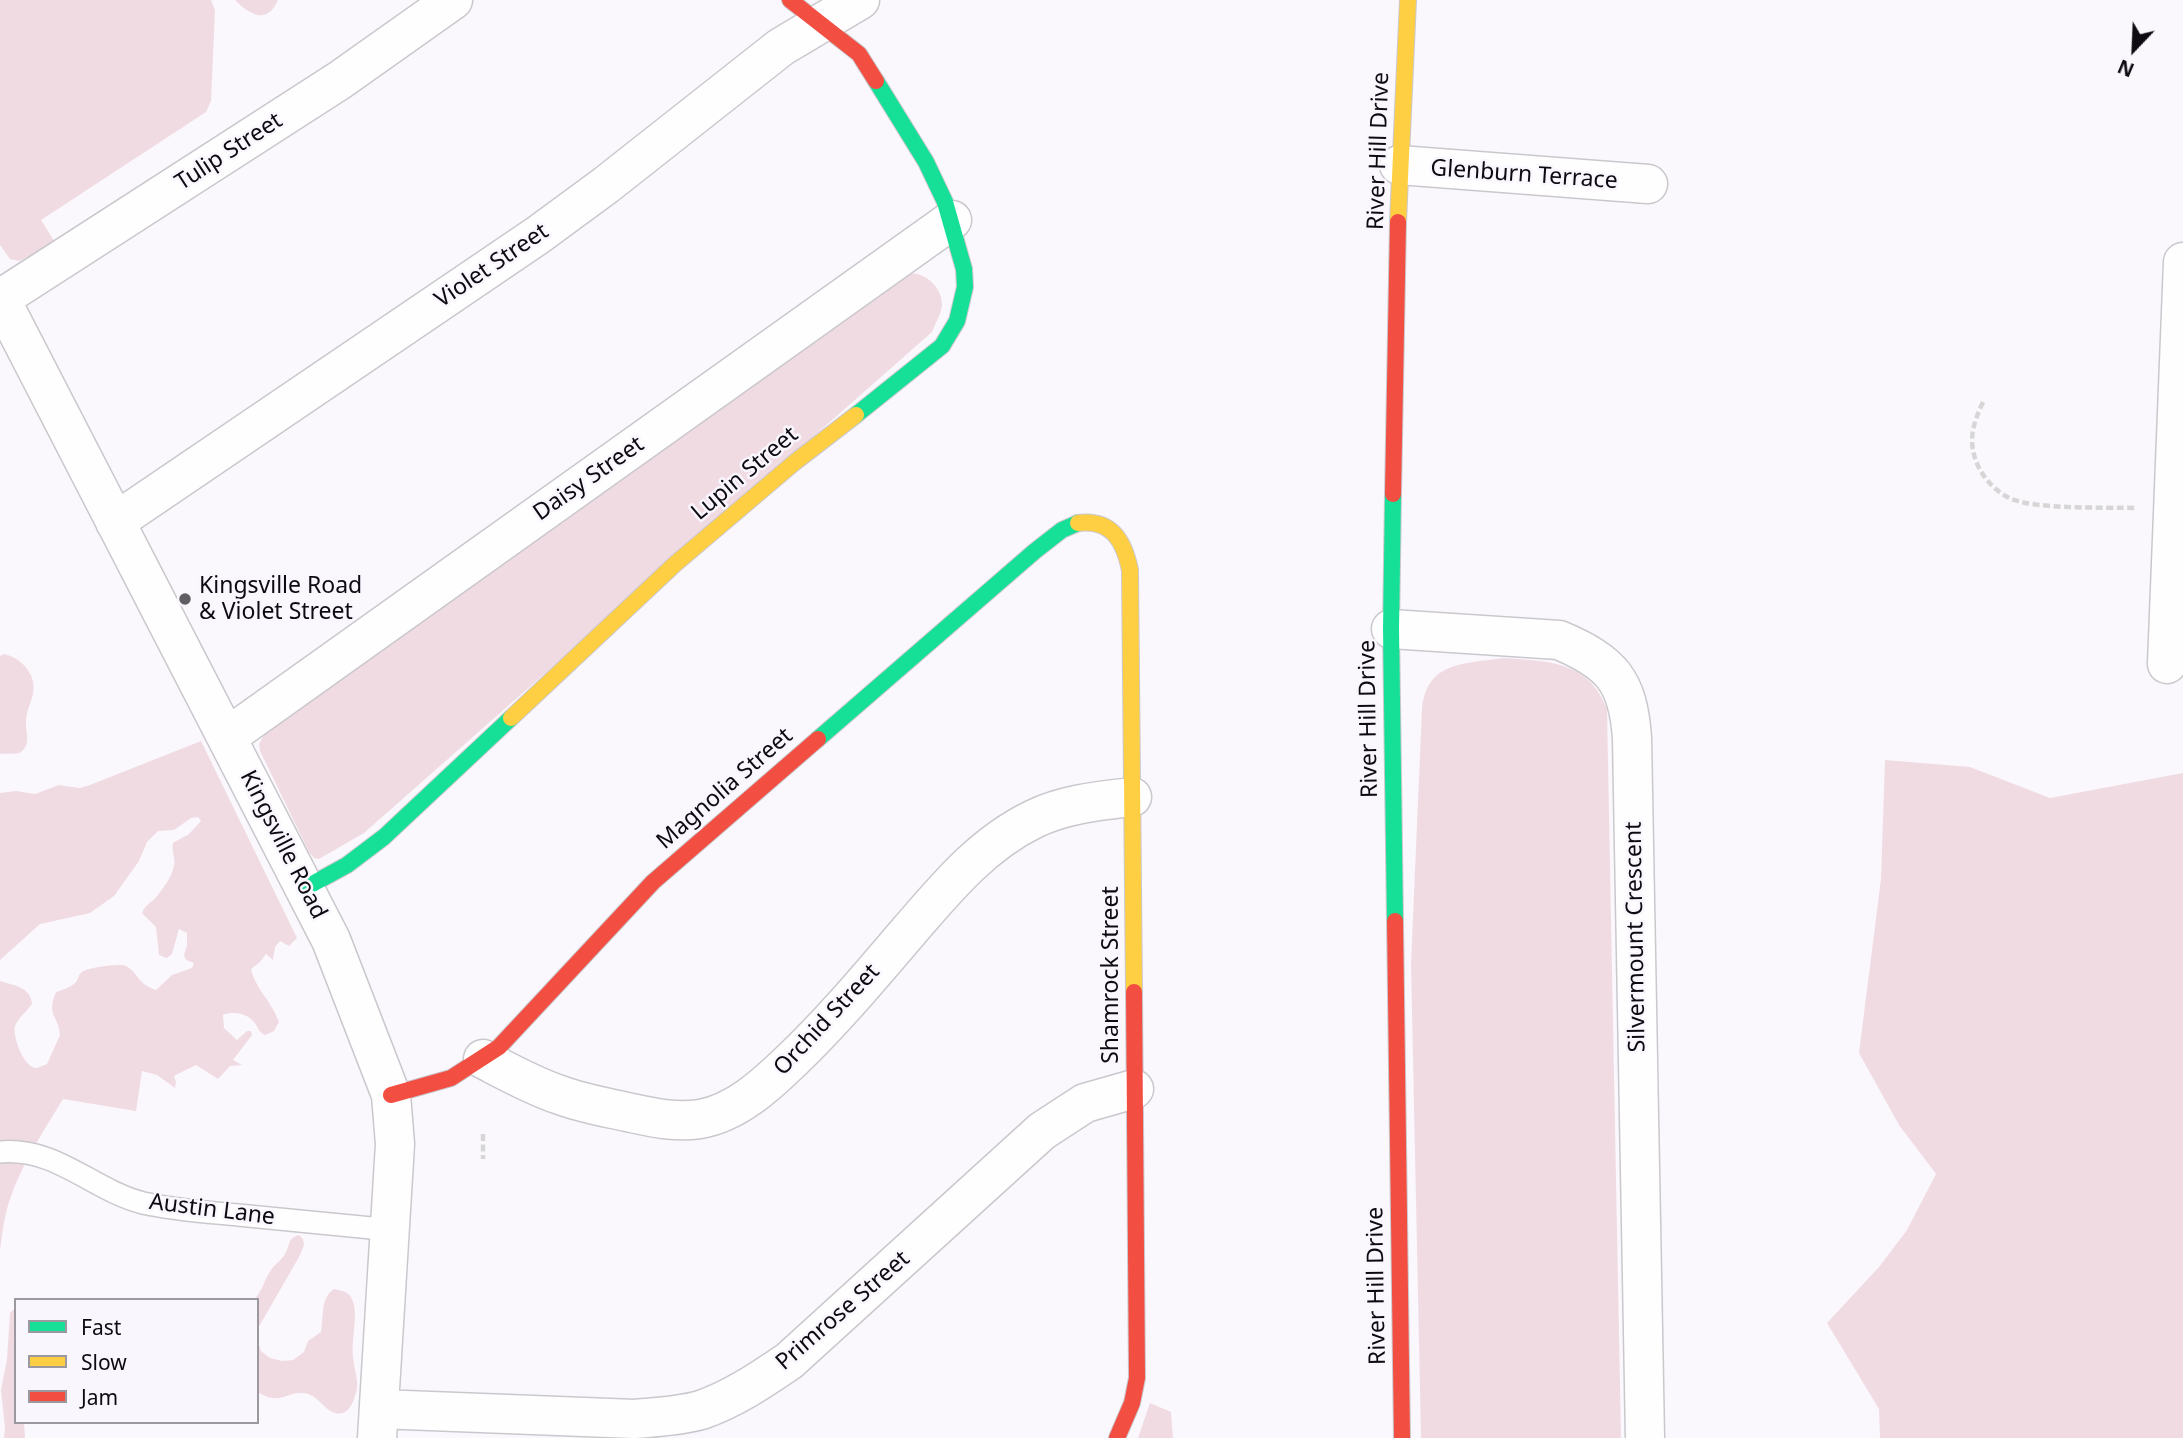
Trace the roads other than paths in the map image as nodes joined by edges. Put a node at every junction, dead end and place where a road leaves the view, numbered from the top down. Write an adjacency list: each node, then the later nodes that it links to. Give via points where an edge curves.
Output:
1 (453, 0): 10 (street, Tulip Street, via 340,80)
2 (790, 0): 5 (street)
3 (860, 0): 5 (street, Violet Street)
4 (1408, 0): 6 (street, River Hill Drive)
5 (821, 24): 8 (street, Lupin Street, via 850,45 865,64 926,162); 11 (street, Violet Street, via 772,54 538,235)
6 (1399, 165): 7 (street, Glenburn Terrace); 13 (street, River Hill Drive)
7 (1648, 184)
8 (952, 220): 15 (street, Daisy Street); 17 (street, Lupin Street, via 965,288 957,321 942,346 666,571 384,837)
9 (2183, 262): 14 (street)
10 (0, 298): 11 (street, Kingsville Road)
11 (115, 522): 15 (street, Kingsville Road)
12 (1097, 523): 16 (street, Shamrock Street, via 1122,541 1128,554); 18 (street, Magnolia Street, via 1069,527 1049,540 653,882 519,1027)
13 (1391, 629): 25 (street, River Hill Drive); 26 (street, Silvermount Crescent, via 1559,640 1602,663 1625,693 1632,737)
14 (2166, 664)
15 (227, 737): 17 (street, Kingsville Road)
16 (1132, 797): 18 (street, Orchid Street, via 1059,809 997,842 956,876 806,1047 746,1100 725,1112 681,1121 645,1116 561,1096); 19 (street, Shamrock Street)
17 (305, 888): 20 (street, Kingsville Road, via 331,940)
18 (483, 1059): 20 (street, Magnolia Street, via 451,1078)
19 (1134, 1089): 23 (street, Primrose Street, via 1086,1103 1050,1126 799,1352 723,1401 701,1410 635,1419); 24 (street, Shamrock Street, via 1137,1378)
20 (391, 1095): 22 (street, Kingsville Road, via 396,1144)
21 (0, 1152): 22 (lane, Austin Lane, via 48,1158 142,1202)
22 (392, 1230): 23 (street, Kingsville Road)
23 (378, 1423)
24 (1117, 1438)
25 (1402, 1438)
26 (1644, 1438)

